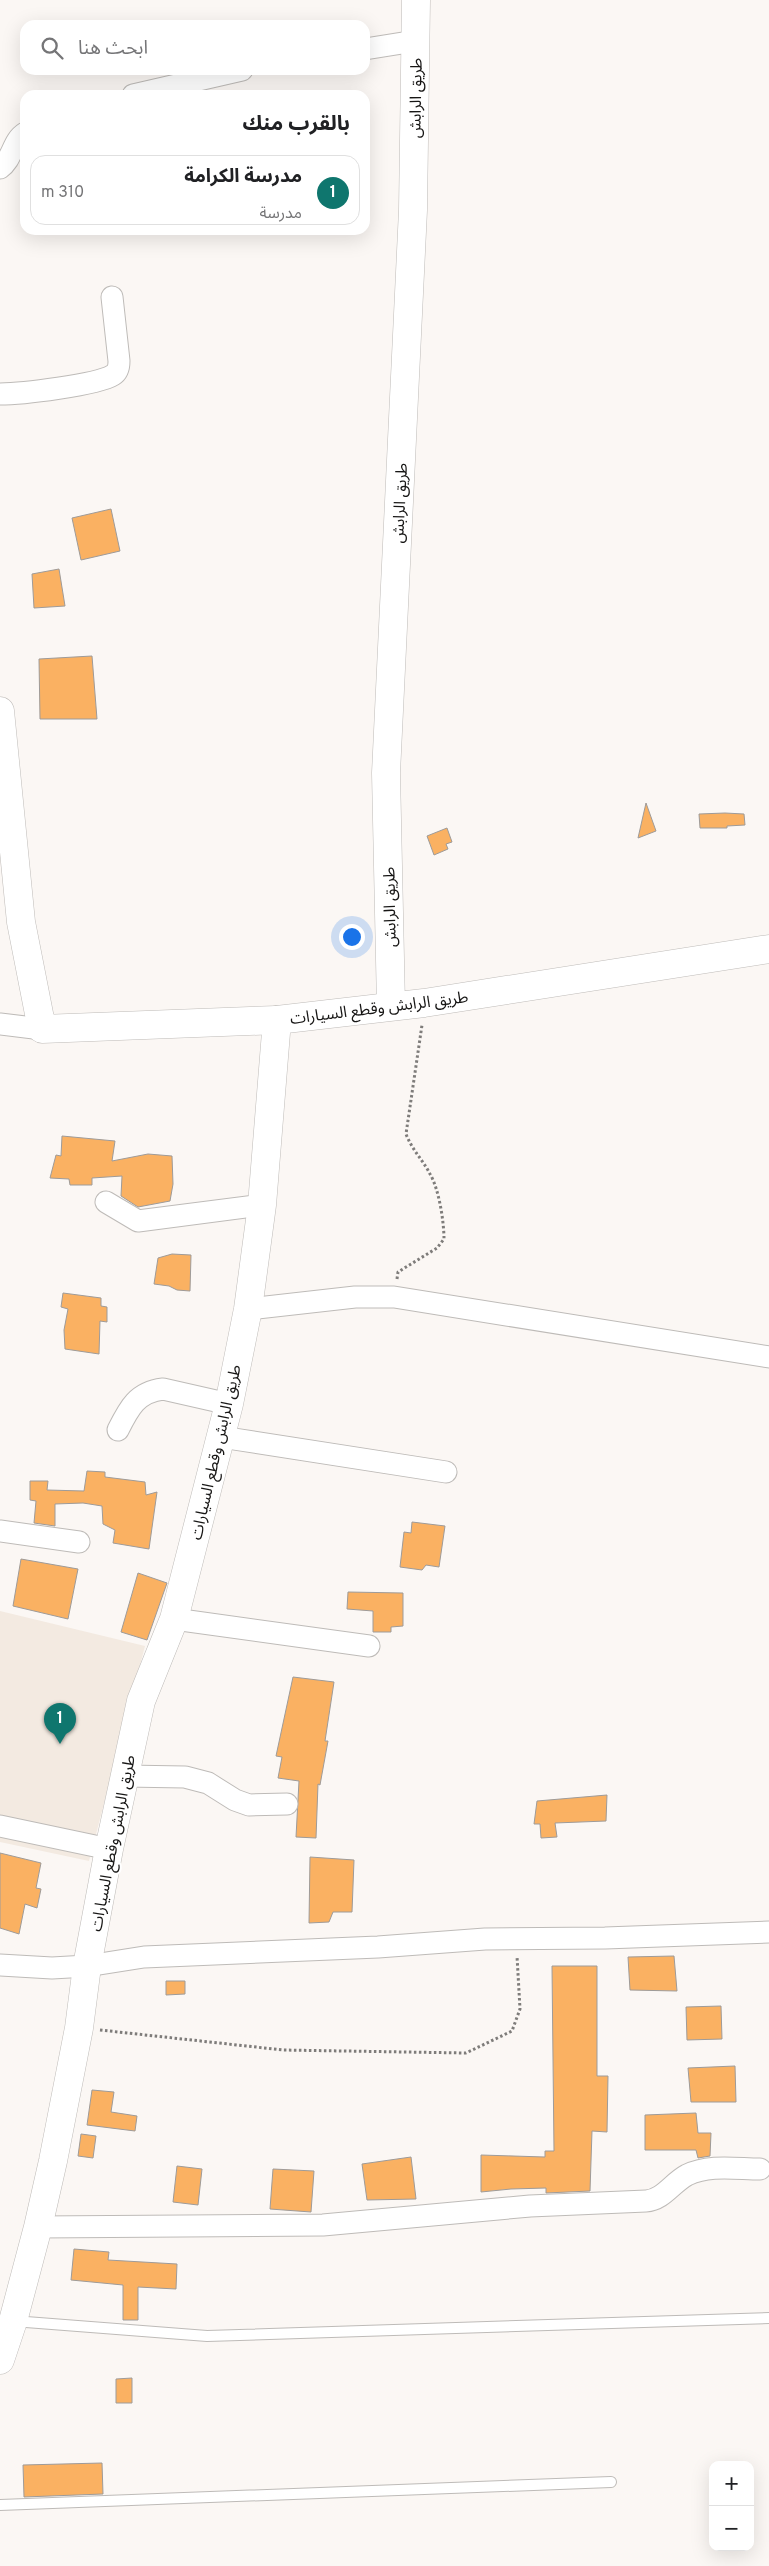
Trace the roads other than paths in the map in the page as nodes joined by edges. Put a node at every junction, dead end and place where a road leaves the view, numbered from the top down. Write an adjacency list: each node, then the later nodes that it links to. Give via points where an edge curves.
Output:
1 (416, 0): 2 (main road, طريق الرابش)
2 (416, 42): 3 (street); 12 (main road, طريق الرابش, via 413,220 386,773)
3 (370, 48)
4 (220, 75): 5 (street)
5 (155, 90)
6 (20, 139): 7 (street, via 9,161)
7 (0, 168)
8 (112, 297): 9 (street, via 119,361 119,369 113,375 25,393)
9 (0, 394)
10 (0, 711): 15 (main road, via 21,922)
11 (769, 949): 12 (main road, طريق الرابش وقطع السيارات)
12 (391, 1006): 13 (main road, طريق الرابش وقطع السيارات)
13 (277, 1020): 15 (main road); 17 (main road, طريق الرابش وقطع السيارات)
14 (0, 1024): 15 (street)
15 (42, 1029)
16 (106, 1202): 17 (street, via 138,1220)
17 (262, 1205): 18 (main road, طريق الرابش وقطع السيارات)
18 (248, 1309): 19 (street, via 355,1297 394,1297); 20 (main road, طريق الرابش وقطع السيارات)
19 (769, 1357)
20 (228, 1404): 21 (street, via 163,1389 152,1390 131,1405); 22 (main road, طريق الرابش وقطع السيارات)
21 (118, 1430)
22 (221, 1437): 23 (street); 26 (main road, طريق الرابش وقطع السيارات)
23 (446, 1472)
24 (0, 1531): 25 (street)
25 (79, 1542)
26 (174, 1619): 27 (street); 28 (main road, طريق الرابش وقطع السيارات, via 141,1701)
27 (369, 1646)
28 (125, 1776): 29 (street, via 185,1777 208,1783 249,1805); 31 (main road, طريق الرابش وقطع السيارات)
29 (287, 1804)
30 (0, 1826): 31 (street)
31 (109, 1848): 34 (main road, طريق الرابش وقطع السيارات)
32 (769, 1932): 34 (street, via 516,1938 144,1957)
33 (0, 1965): 34 (street)
34 (87, 1966): 36 (main road, طريق الرابش وقطع السيارات, via 79,2028)
35 (760, 2168): 36 (street, via 697,2171 680,2179 653,2201 530,2206 323,2225)
36 (38, 2227): 38 (main road, طريق الرابش وقطع السيارات)
37 (769, 2318): 38 (lane, via 207,2336)
38 (7, 2321): 39 (main road, طريق الرابش وقطع السيارات)
39 (0, 2360)
40 (612, 2482): 41 (lane)
41 (0, 2504)

